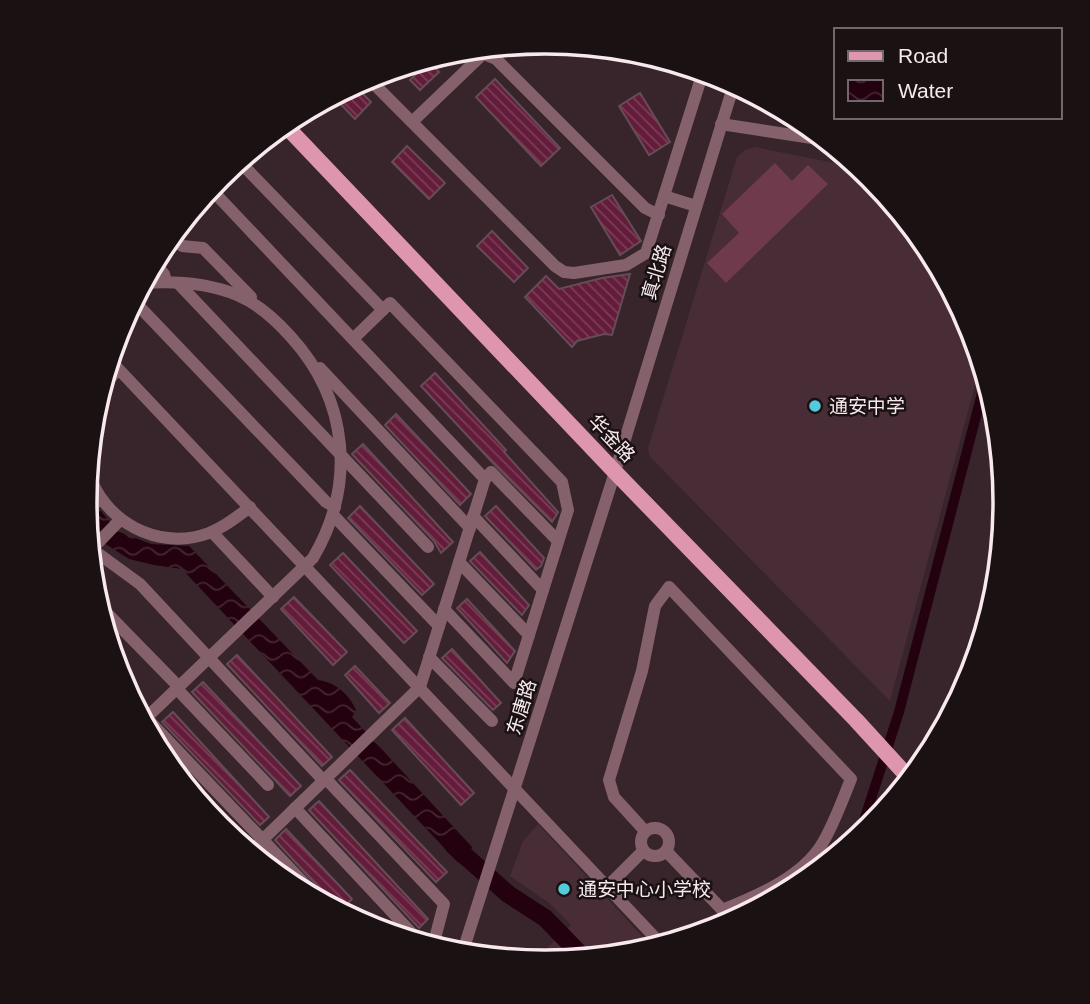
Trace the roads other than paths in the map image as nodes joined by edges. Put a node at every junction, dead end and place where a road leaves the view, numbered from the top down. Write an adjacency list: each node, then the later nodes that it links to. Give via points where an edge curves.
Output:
1 (492, 57): 14 (street, via 645,208)
2 (468, 61): 6 (street)
3 (700, 82): 12 (street)
4 (377, 87): 6 (street)
5 (731, 94): 7 (street, 真北路)
6 (412, 122): 14 (street, via 564,272 638,260 646,253)
7 (721, 124): 9 (street); 13 (street, 真北路)
8 (292, 133): 28 (main road, 华金路)
9 (803, 137)
10 (246, 168): 21 (street)
11 (218, 196): 22 (street)
12 (664, 196): 13 (street); 14 (street)
13 (696, 206): 28 (street, 真北路)
14 (659, 215)
15 (180, 244): 19 (street, via 202,248)
16 (161, 272): 17 (street)
17 (172, 282): 18 (street); 19 (street); 27 (street)
18 (155, 283)
19 (238, 290): 23 (street, via 272,317)
20 (141, 308): 34 (street)
21 (383, 310): 22 (street); 39 (street, via 390,303 562,482 568,510)
22 (353, 340): 29 (street)
23 (305, 353): 25 (street); 26 (street, via 320,374)
24 (118, 368): 33 (street)
25 (347, 397): 26 (street); 35 (street)
26 (333, 411): 27 (street)
27 (342, 457): 34 (street); 40 (street)
28 (615, 472): 57 (main road, 华金路); 60 (street, 东唐路)
29 (485, 479): 35 (street); 39 (street, via 491,472)
30 (97, 493): 31 (street)
31 (100, 499): 32 (street); 36 (street)
32 (97, 502)
33 (250, 507): 37 (street); 43 (street)
34 (334, 511): 43 (street, via 323,542); 48 (street)
35 (471, 522): 42 (street); 44 (street)
36 (117, 523): 37 (street, via 162,537); 38 (street)
37 (212, 532): 45 (street)
38 (99, 541)
39 (558, 541): 44 (street)
40 (428, 547)
41 (100, 553): 51 (street, via 140,584)
42 (459, 562): 46 (street); 49 (street)
43 (306, 565): 45 (street); 52 (street)
44 (542, 590): 49 (street)
45 (273, 597): 51 (street)
46 (444, 609): 48 (street); 49 (street, via 514,683)
47 (114, 621): 53 (street)
48 (439, 626): 50 (street)
49 (528, 635)
50 (429, 657): 52 (street); 55 (street)
51 (209, 658): 53 (street); 58 (street)
52 (420, 687): 58 (street); 60 (street)
53 (178, 688): 54 (street); 59 (street)
54 (150, 713)
55 (492, 721)
56 (168, 744): 63 (street)
57 (903, 771)
58 (325, 780): 61 (street); 74 (street, via 444,905)
59 (268, 785)
60 (515, 789): 69 (street); 76 (street, 东唐路)
61 (295, 808): 63 (street); 73 (street)
62 (645, 831): 65 (street); 66 (street, via 654,828 667,834); 68 (street, via 614,797 609,780 642,671 655,607 669,587 851,779 821,846)
63 (262, 839): 64 (street); 67 (street)
64 (257, 845)
65 (643, 851): 66 (street, via 653,856); 69 (street)
66 (666, 851): 71 (street)
67 (294, 872)
68 (782, 882)
69 (607, 887): 75 (street)
70 (735, 907): 71 (street)
71 (722, 910): 72 (street)
72 (724, 912)
73 (407, 928)
74 (436, 936)
75 (653, 936)
76 (467, 942)

